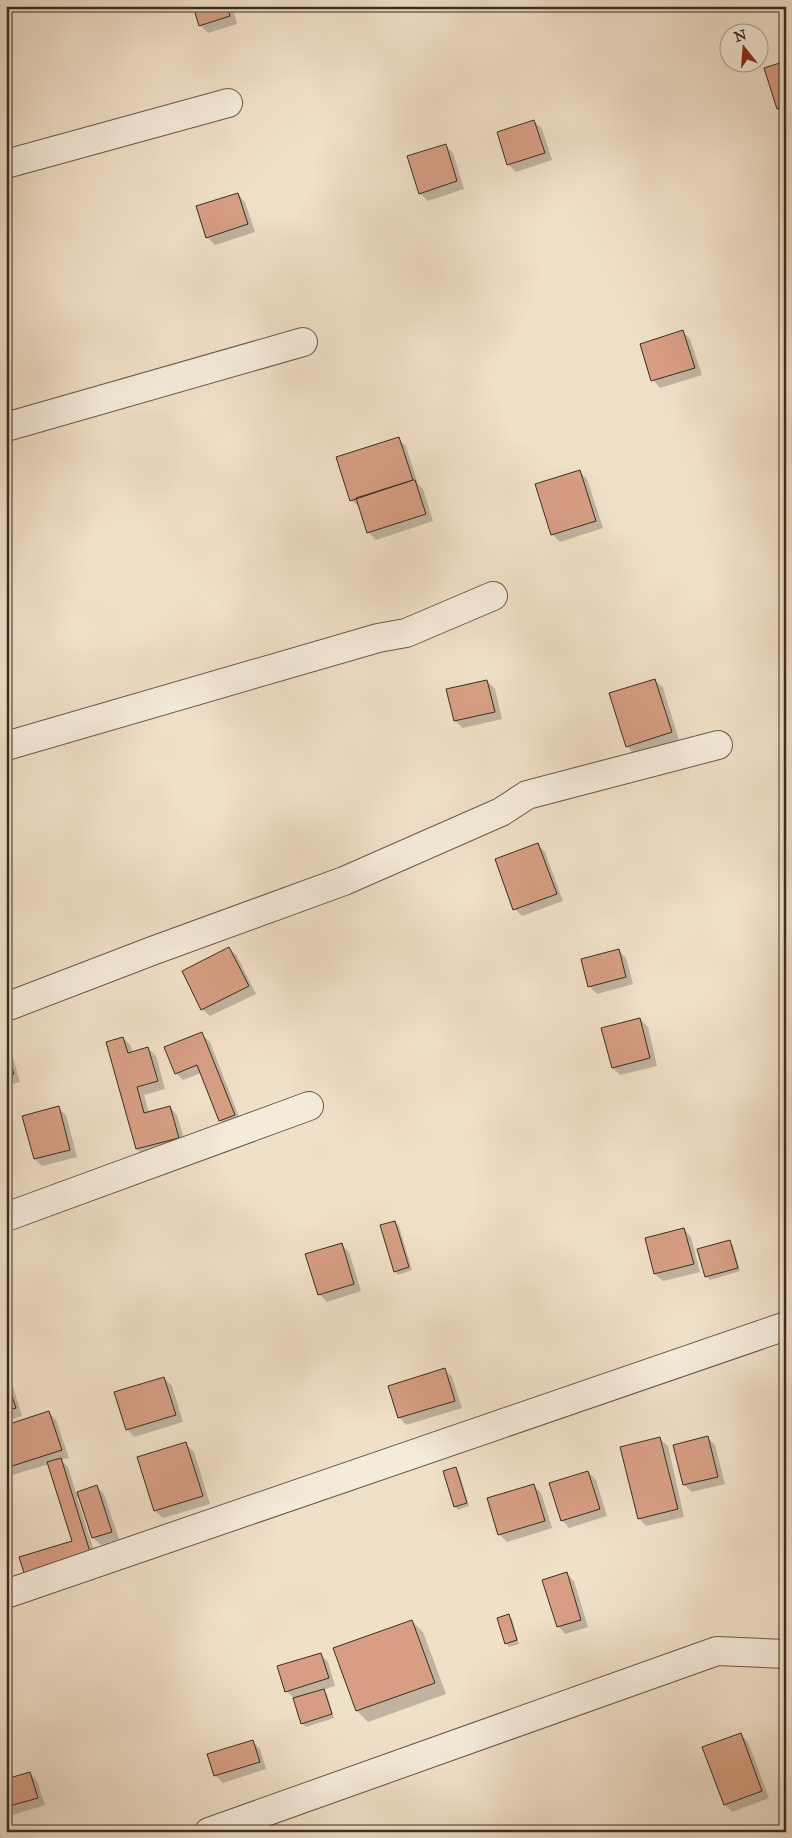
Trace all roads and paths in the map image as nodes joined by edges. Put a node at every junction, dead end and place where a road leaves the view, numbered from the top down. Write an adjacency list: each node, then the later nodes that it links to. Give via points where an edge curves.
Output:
1 (228, 103): 2 (street)
2 (6, 164)
3 (303, 342): 4 (street)
4 (6, 427)
5 (492, 596): 7 (street, via 406,633 378,638)
6 (718, 745): 8 (street, via 527,796 501,812 344,881)
7 (6, 746)
8 (6, 1007)
9 (309, 1106): 10 (street)
10 (6, 1217)
11 (786, 1326): 12 (street)
12 (6, 1594)
13 (786, 1654): 14 (street, via 717,1651)
14 (209, 1832)

